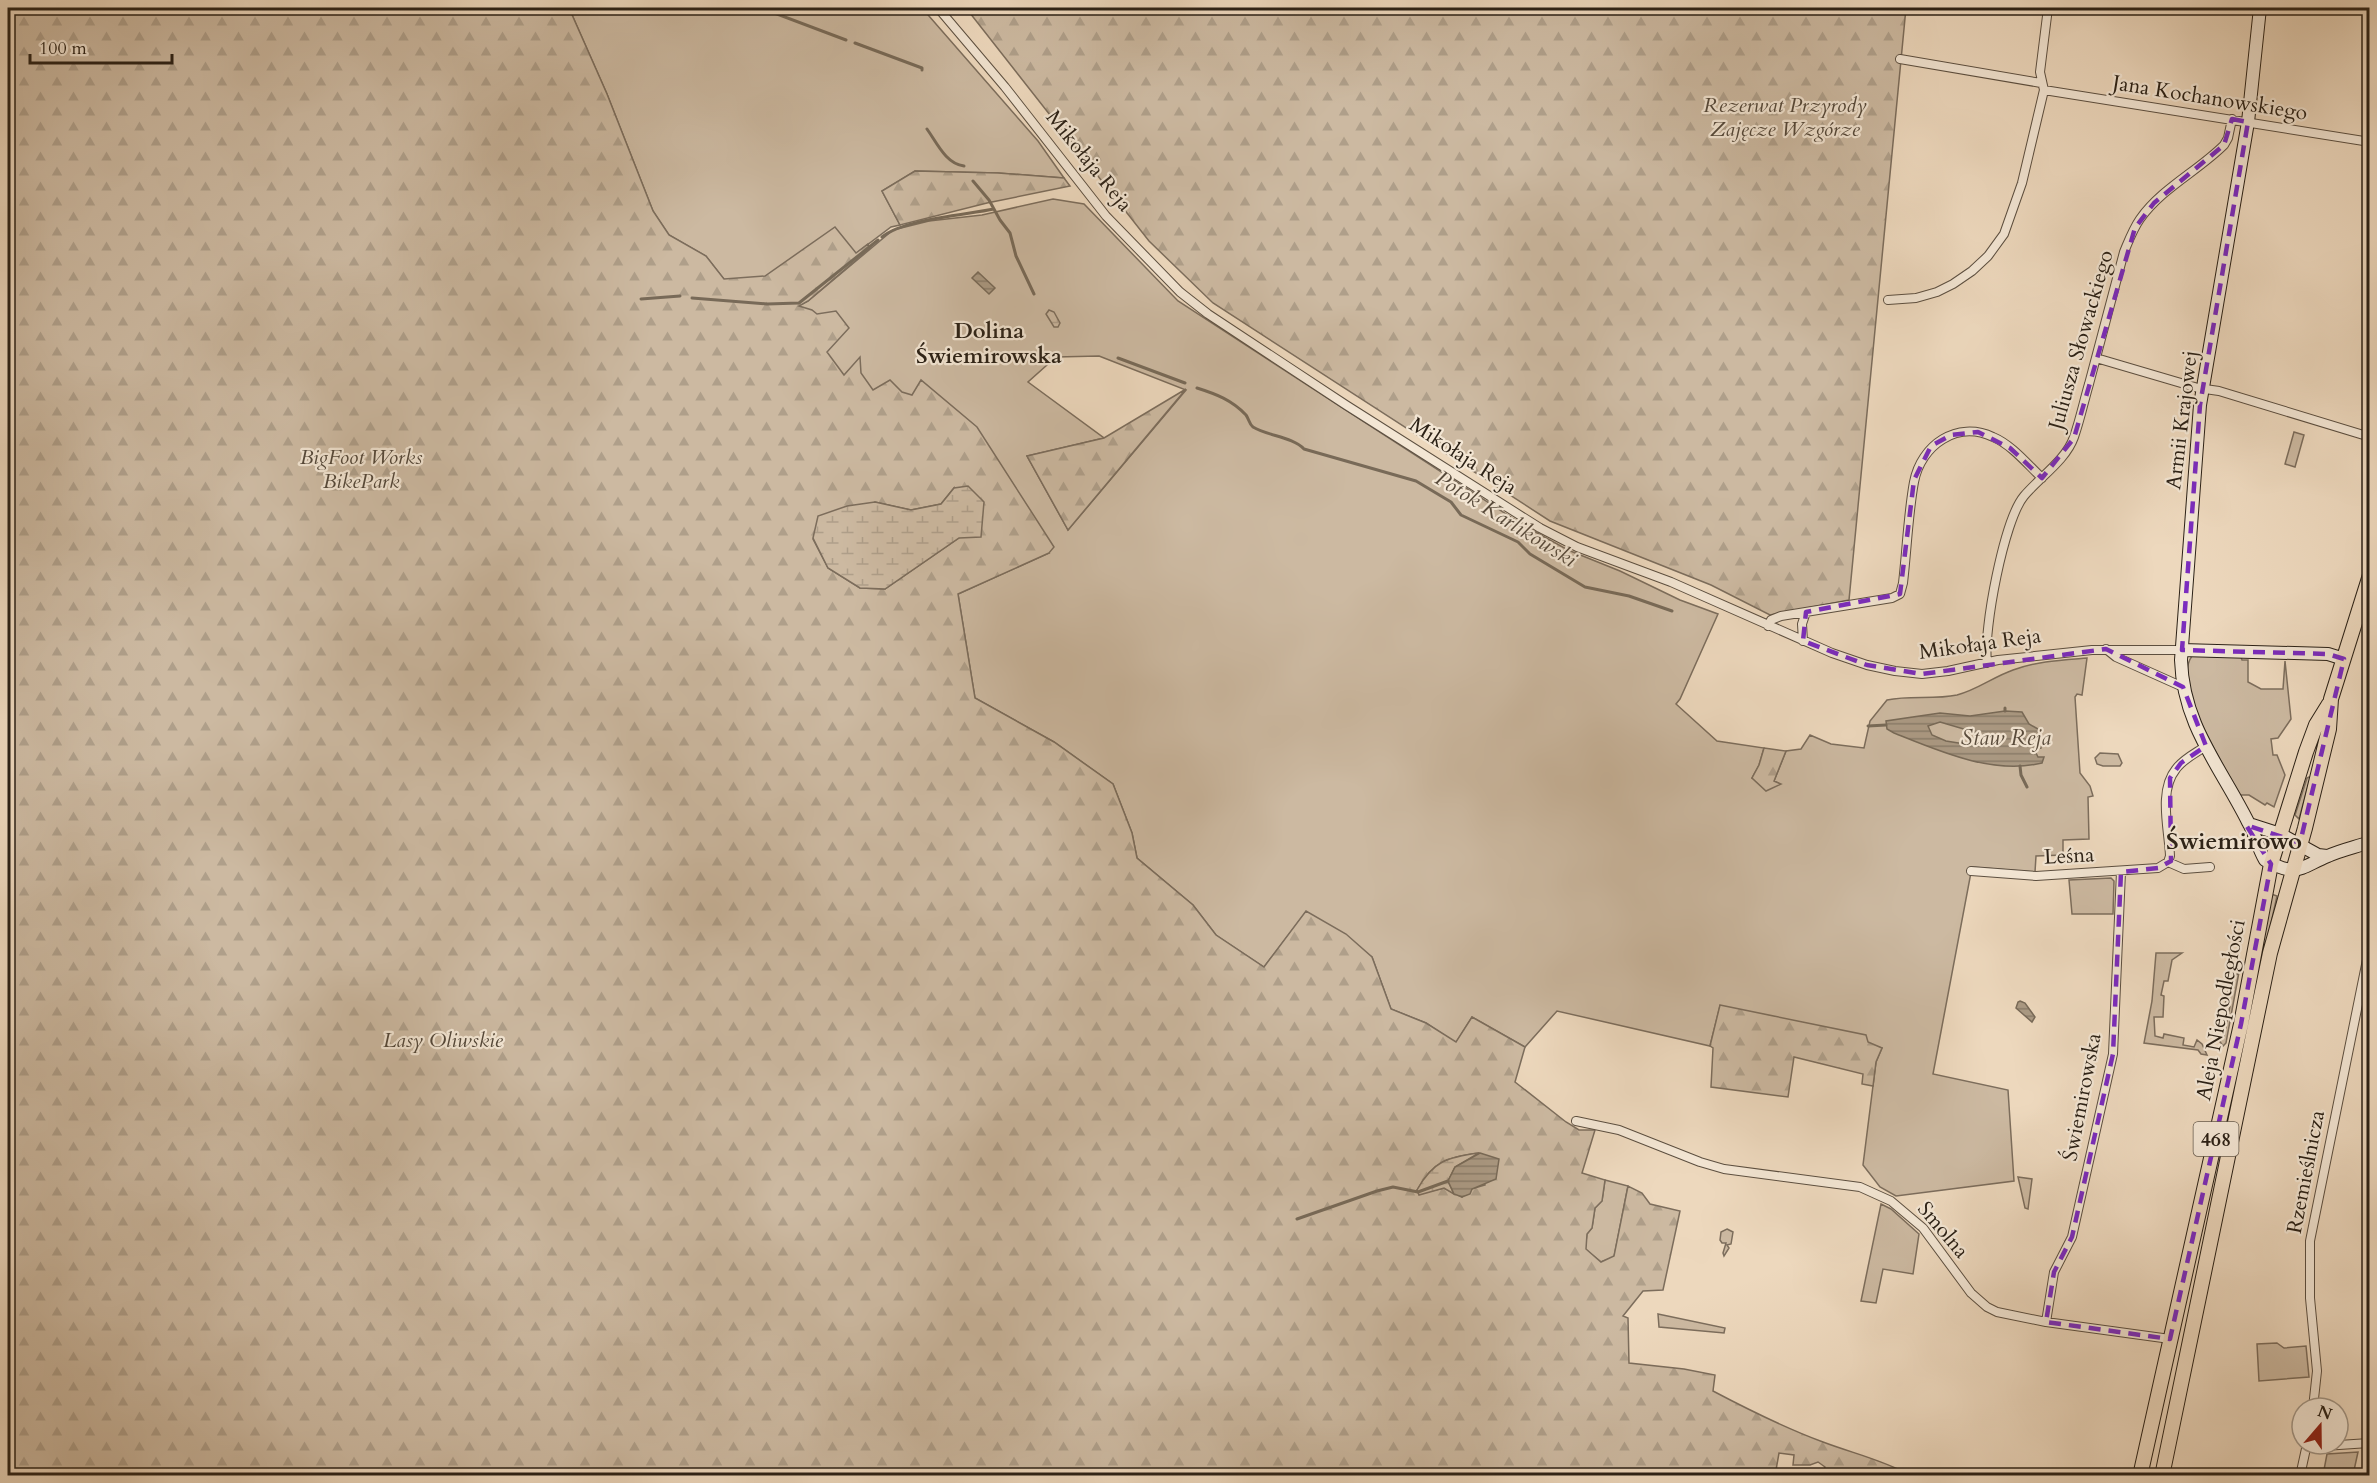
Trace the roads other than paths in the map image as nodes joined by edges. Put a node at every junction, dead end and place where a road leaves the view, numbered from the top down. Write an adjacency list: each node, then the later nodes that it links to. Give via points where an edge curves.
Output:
1 (938, 8): 16 (street, Mikołaja Reja, via 1106,216 1155,269 1208,314 1540,528)
2 (2048, 8): 5 (street, via 2040,72)
3 (2260, 8): 7 (street, Armii Krajowej)
4 (1900, 58): 5 (street, Jana Kochanowskiego)
5 (2043, 86): 6 (street, Jana Kochanowskiego); 9 (street, via 2022,183 2004,234 1988,256 1953,284 1916,298)
6 (2232, 119): 7 (street, Jana Kochanowskiego); 10 (street, Juliusza Słowackiego, via 2224,145 2154,203 2135,228 2124,252)
7 (2248, 122): 8 (street, Jana Kochanowskiego); 11 (street, Armii Krajowej)
8 (2370, 142)
9 (1888, 300)
10 (2096, 358): 11 (street); 13 (street, Juliusza Słowackiego, via 2074,438)
11 (2203, 389): 12 (street); 19 (street, Armii Krajowej)
12 (2370, 437)
13 (2042, 478): 15 (street, via 2010,448 1978,432 1951,435 1930,446 1914,480 1900,594); 21 (street, Juliusza Słowackiego, via 2023,497 2008,531 1990,615)
14 (2370, 575): 20 (main road, Aleja Niepodległości / 468)
15 (1806, 612): 16 (street, via 1781,616); 17 (street)
16 (1768, 626): 17 (street, Mikołaja Reja)
17 (1803, 641): 21 (street, Mikołaja Reja, via 1867,665 1908,673 1948,671)
18 (2106, 649): 19 (street, Mikołaja Reja); 21 (street, Mikołaja Reja); 22 (street, via 2119,659)
19 (2182, 650): 20 (street, Mikołaja Reja, via 2328,654); 22 (street, Armii Krajowej)
20 (2344, 659): 23 (main road, Aleja Niepodległości / 468)
21 (1987, 663)
22 (2182, 687): 24 (street, Armii Krajowej)
23 (2331, 699): 26 (main road, Aleja Niepodległości / 468, via 2316,725); 27 (main road, Aleja Niepodległości / 468, via 2329,729)
24 (2206, 746): 25 (street, Armii Krajowej); 30 (street, via 2181,763 2170,778)
25 (2249, 824): 26 (street); 31 (street, Armii Krajowej, via 2261,853)
26 (2280, 834): 27 (street); 31 (main road, Aleja Niepodległości / 468)
27 (2300, 843): 29 (street, via 2318,855); 33 (main road, Aleja Niepodległości / 468)
28 (2370, 843): 29 (street)
29 (2327, 856): 33 (street, via 2301,870)
30 (2168, 862): 32 (street, Leśna, via 2184,868); 35 (street, Leśna, via 2158,868)
31 (2271, 864): 33 (street); 39 (main road, Aleja Niepodległości / 468, via 2241,1024)
32 (2210, 867)
33 (2293, 870): 45 (main road, Aleja Niepodległości / 468, via 2259,1005)
34 (1971, 871): 35 (street, Leśna, via 2036,876)
35 (2121, 872): 38 (street, Świemirowska, via 2113,1054 2072,1237 2054,1272)
36 (2370, 945): 40 (street, Rzemieślnicza, via 2310,1241 2310,1298 2317,1371)
37 (1576, 1121): 38 (street, Smolna, via 1619,1130 1724,1169 1850,1185 1873,1192 1923,1228 1971,1293 1987,1307)
38 (2046, 1322): 39 (street, Smolna)
39 (2170, 1339): 44 (main road, Aleja Niepodległości / 468)
40 (2314, 1396)
41 (2369, 1443): 42 (street)
42 (2350, 1444)
43 (2304, 1456): 46 (street)
44 (2140, 1476)
45 (2162, 1476)
46 (2300, 1476)

